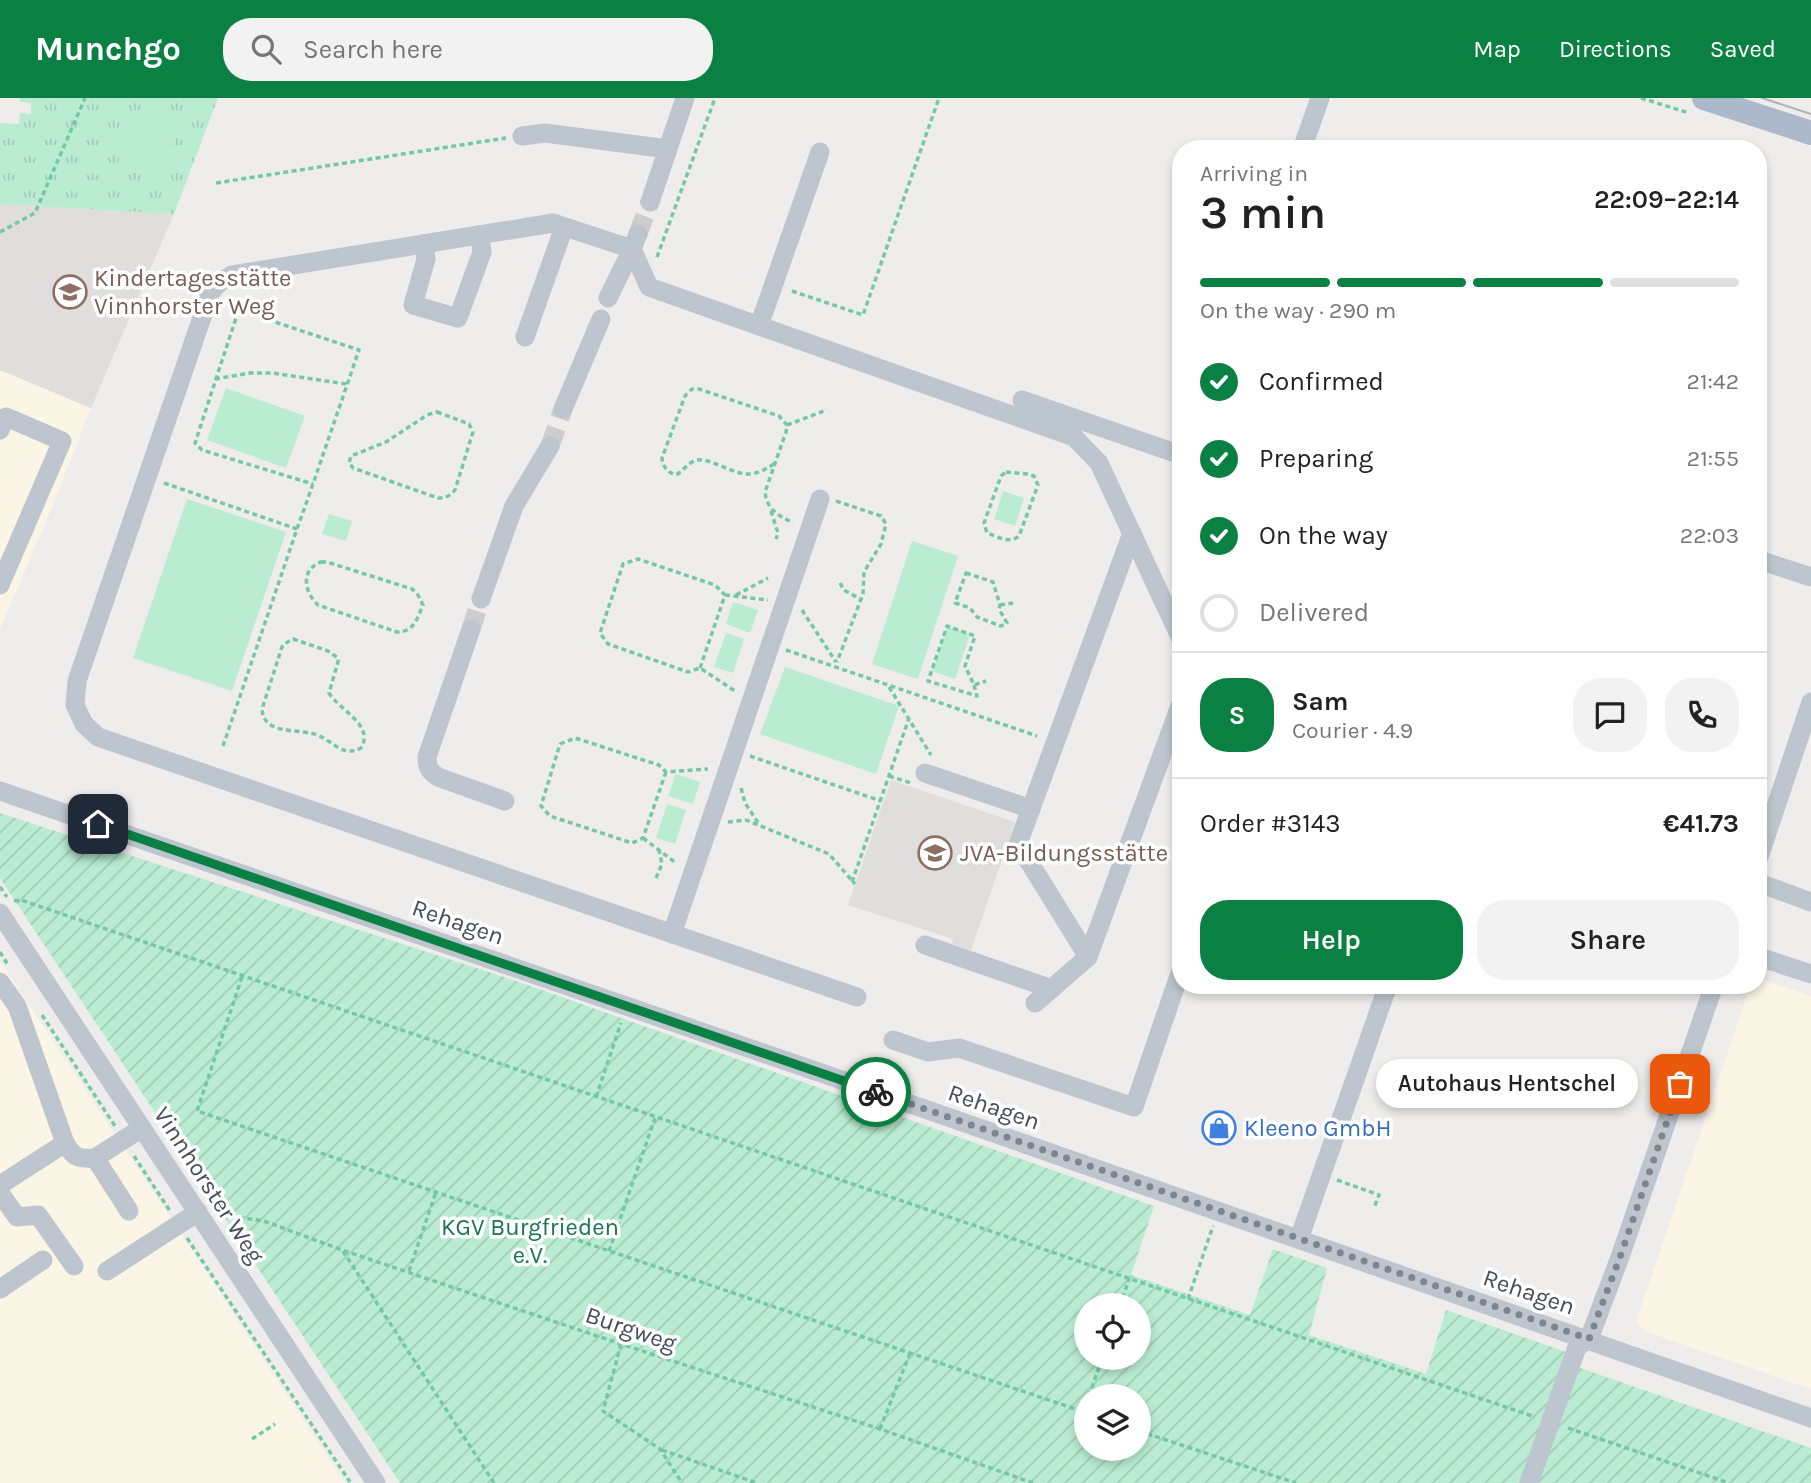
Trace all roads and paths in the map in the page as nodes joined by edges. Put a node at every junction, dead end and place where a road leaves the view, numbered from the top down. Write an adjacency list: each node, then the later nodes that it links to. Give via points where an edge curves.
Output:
1 (85, 98): 15 (path, via 35,213)
2 (685, 98): 10 (street)
3 (715, 98): 17 (path, via 657,258)
4 (939, 98): 19 (path, via 863,315)
5 (1320, 98): 9 (street)
6 (1704, 98): 7 (main road)
7 (1811, 133)
8 (522, 136): 10 (street, via 545,133); 12 (path)
9 (1305, 140)
10 (668, 149): 13 (street)
11 (820, 152): 19 (street)
12 (216, 183)
13 (650, 202)
14 (564, 227): 16 (street, via 553,223); 17 (street); 23 (street)
15 (0, 232)
16 (480, 235): 18 (street); 18 (street, via 482,252 458,318 413,304 426,259)
17 (635, 242): 20 (street); 22 (street, via 649,287)
18 (424, 244): 36 (street, via 222,280 210,294)
19 (773, 284): 22 (street)
20 (608, 298)
21 (601, 320): 28 (street)
22 (759, 326): 42 (street, via 1074,437 1099,463)
23 (525, 337)
24 (215, 379): 25 (path, via 272,373); 25 (path, via 237,315 242,312 359,350); 37 (path, via 195,443 202,450)
25 (347, 384): 37 (path)
26 (1022, 400): 32 (street)
27 (825, 408): 30 (path)
28 (563, 409)
29 (2, 421): 48 (street, via 62,441)
30 (787, 425): 33 (path); 33 (path, via 779,416 692,389 681,402 662,458 664,468 676,475 694,461 706,459 746,474)
31 (550, 446): 53 (street, via 514,506)
32 (1172, 452)
33 (774, 464): 39 (path, via 765,492)
34 (353, 468): 34 (path, via 444,498 455,490 472,428 432,413 386,442 351,456)
35 (1001, 477): 35 (path, via 984,523 987,533 1009,541 1019,536 1038,485 1034,476 1027,474 1006,472)
36 (147, 478): 41 (path); 93 (street, via 77,681 75,705 84,724 98,737)
37 (313, 484): 41 (path)
38 (820, 499): 49 (street); 54 (path, via 881,516 886,524 864,572)
39 (771, 510): 40 (path); 43 (path)
40 (794, 524)
41 (297, 529): 73 (path)
42 (1132, 533): 58 (street); 72 (street)
43 (776, 539)
44 (1767, 563): 45 (street)
45 (1811, 577)
46 (768, 578): 52 (path)
47 (840, 583): 54 (path)
48 (0, 585)
49 (789, 591): 61 (street); 62 (path)
50 (310, 594): 50 (path, via 318,605 397,632 410,630 423,605 412,589 327,562 308,571)
51 (725, 595): 52 (path); 63 (path); 63 (path, via 715,584 638,559 623,564 600,633 608,644 688,672)
52 (734, 596): 55 (path)
53 (481, 599)
54 (861, 599): 62 (path)
55 (768, 600)
56 (1013, 603): 57 (path)
57 (1000, 605): 57 (path, via 993,582 966,572 955,603 1001,626 1007,623)
58 (1172, 620)
59 (471, 629): 80 (street, via 427,766 438,777)
60 (293, 639): 60 (path, via 282,647 262,709 264,718 278,728 315,734 342,750 361,748 361,729 329,693 338,658)
61 (770, 645): 64 (path); 68 (street)
62 (837, 662): 64 (path)
63 (700, 668): 68 (path)
64 (841, 669): 66 (path)
65 (986, 681): 67 (path)
66 (887, 685): 70 (path); 72 (path)
67 (974, 685): 67 (path, via 965,666 975,636 947,626 928,681 976,696)
68 (751, 702): 74 (street)
69 (1811, 702): 85 (street)
70 (909, 719): 78 (path); 81 (path)
71 (1172, 728): 95 (street)
72 (1056, 742): 82 (street)
73 (223, 746)
74 (734, 753): 81 (path); 83 (street); 84 (path, via 745,803)
75 (710, 768): 76 (path)
76 (666, 772): 86 (path); 86 (path, via 659,765 575,738 560,744 541,806 550,816 632,843)
77 (925, 773): 78 (street)
78 (946, 780): 82 (street)
79 (0, 791): 106 (street, Rehagen)
80 (505, 801)
81 (881, 801): 84 (path, via 853,883 829,854)
82 (1031, 809): 95 (street, via 1018,844)
83 (709, 825): 84 (path, via 746,820); 93 (street)
84 (760, 826)
85 (1767, 833)
86 (643, 838): 87 (path)
87 (659, 850): 88 (path); 89 (path, via 662,864)
88 (677, 864)
89 (656, 878)
90 (1767, 886): 91 (street)
91 (1811, 902)
92 (5, 907): 98 (path, via 21,900); 110 (street, Vinnhorster Weg)
93 (672, 934): 104 (street)
94 (925, 945): 100 (street)
95 (1088, 957): 100 (street)
96 (1767, 960): 97 (street)
97 (1811, 974)
98 (242, 977): 108 (path); 115 (path, via 197,1111)
99 (0, 982): 111 (street, via 17,1006)
100 (1052, 989): 105 (street)
101 (1173, 994): 107 (street, via 1134,1107 959,1048 928,1052)
102 (1385, 994): 113 (street)
103 (1711, 994): 132 (street)
104 (857, 997)
105 (1035, 1003)
106 (628, 1006): 108 (path); 119 (street, Rehagen)
107 (892, 1040)
108 (596, 1097): 109 (path)
109 (654, 1118): 123 (path); 128 (path)
110 (142, 1128): 112 (street); 120 (street, Vinnhorster Weg)
111 (65, 1143): 112 (street, via 80,1159); 114 (street)
112 (95, 1158): 118 (street)
113 (1322, 1175): 117 (path, via 1379,1195); 121 (street)
114 (0, 1185)
115 (436, 1192): 123 (path); 127 (path)
116 (0, 1194): 125 (street, via 17,1217 38,1215)
117 (1374, 1208)
118 (129, 1211)
119 (1218, 1211): 121 (street, Rehagen); 131 (path)
120 (207, 1214): 122 (path, Burgweg, via 264,1221); 126 (street); 143 (street, Vinnhorster Weg)
121 (1300, 1239): 132 (street, Rehagen)
122 (342, 1250): 127 (path, Burgweg); 144 (path)
123 (610, 1251): 134 (path)
124 (43, 1260): 129 (street)
125 (74, 1266)
126 (107, 1271)
127 (409, 1271): 133 (path, Burgweg)
128 (1129, 1279): 130 (path); 131 (path)
129 (0, 1289)
130 (1124, 1293)
131 (1188, 1299): 137 (path)
132 (1589, 1339): 136 (street, Rehagen); 137 (street, via 1577,1347)
133 (621, 1344): 139 (path, Burgweg); 142 (path, via 603,1411)
134 (910, 1353): 135 (path); 139 (path)
135 (1074, 1409)
136 (1811, 1418)
137 (1550, 1422): 149 (street); 150 (path)
138 (275, 1424): 141 (path)
139 (880, 1429): 147 (path, Burgweg)
140 (1151, 1435): 148 (path)
141 (252, 1439)
142 (660, 1449): 145 (path); 146 (path)
143 (376, 1483)
144 (494, 1483)
145 (682, 1483)
146 (757, 1483)
147 (1033, 1483)
148 (1296, 1483)
149 (1529, 1483)
150 (1729, 1483)

